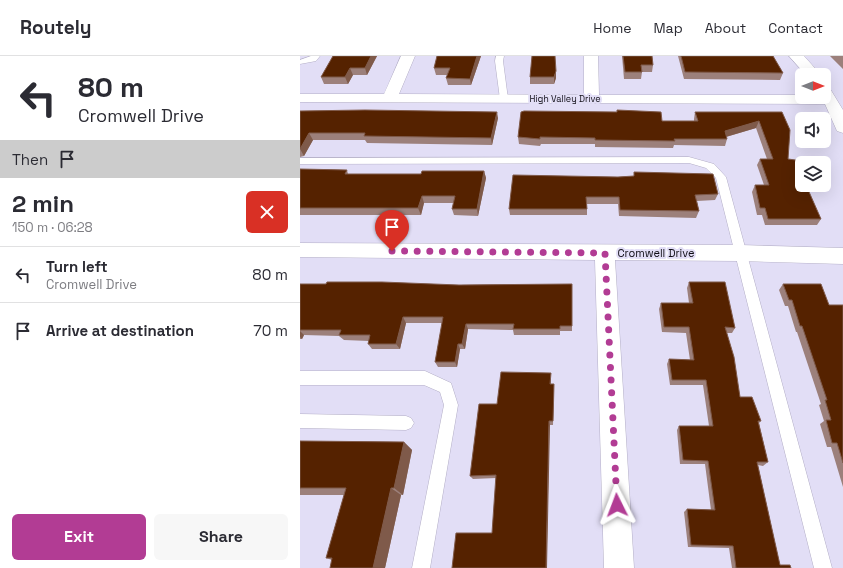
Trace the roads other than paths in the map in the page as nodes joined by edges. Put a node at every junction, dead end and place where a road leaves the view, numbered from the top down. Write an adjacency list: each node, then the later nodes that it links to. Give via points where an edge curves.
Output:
1 (316, 56): 6 (lane)
2 (408, 56): 10 (street)
3 (500, 56): 11 (lane)
4 (590, 56): 12 (street)
5 (796, 56): 7 (street)
6 (300, 62)
7 (807, 68)
8 (795, 96): 12 (street, High Valley Drive)
9 (300, 98): 10 (street, High Valley Drive)
10 (390, 98): 11 (street, High Valley Drive)
11 (504, 99): 12 (street, High Valley Drive)
12 (592, 99)
13 (831, 102): 14 (street)
14 (843, 128)
15 (300, 160): 18 (lane, via 689,160 710,166 721,177)
16 (300, 250): 17 (street, Cromwell Drive)
17 (605, 253): 18 (street, Cromwell Drive); 24 (street)
18 (740, 253): 19 (street, Cromwell Drive); 25 (lane)
19 (843, 256)
20 (300, 378): 23 (lane, via 425,378 446,388 451,405)
21 (300, 421): 22 (lane)
22 (406, 423)
23 (421, 568)
24 (620, 568)
25 (823, 568)

